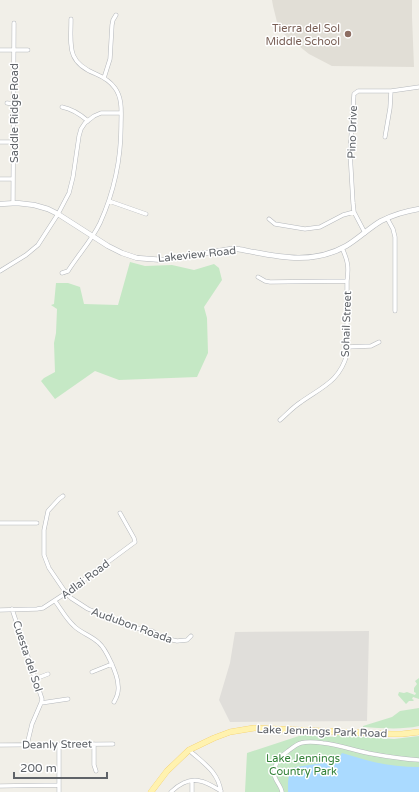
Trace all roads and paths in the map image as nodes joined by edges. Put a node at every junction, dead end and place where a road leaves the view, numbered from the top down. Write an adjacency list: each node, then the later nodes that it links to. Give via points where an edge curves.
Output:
1 (116, 15): 7 (street, via 112,25 110,59)
2 (71, 19): 7 (street, via 72,53 75,59 85,70)
3 (14, 23): 5 (street, Saddle Ridge Road)
4 (0, 50): 5 (street)
5 (14, 50): 6 (street); 11 (street, Saddle Ridge Road)
6 (28, 50)
7 (104, 78): 13 (street, via 117,92 121,102)
8 (419, 87): 9 (street, Pino Drive)
9 (391, 91): 15 (street); 24 (street, Pino Drive, via 358,91 353,96 350,152)
10 (7, 103): 11 (street)
11 (14, 104): 17 (street, Saddle Ridge Road)
12 (62, 107): 14 (street, via 77,112)
13 (121, 113): 14 (street, via 101,113); 20 (street, via 119,161)
14 (88, 120): 25 (street, via 81,129 73,177)
15 (385, 137)
16 (0, 142): 17 (street)
17 (13, 142): 19 (street, Saddle Ridge Road)
18 (0, 179): 19 (street)
19 (13, 179): 21 (street, Saddle Ridge Road)
20 (108, 201): 26 (street); 30 (street, via 100,224)
21 (13, 202): 22 (street, Lakeview Road); 25 (street, Lakeview Road, via 34,205)
22 (0, 204)
23 (419, 209): 27 (street, Lakeview Road)
24 (354, 212): 28 (street, via 320,227 305,229 275,224); 29 (street, Pino Drive)
25 (58, 214): 30 (street, Lakeview Road); 32 (street, via 38,245)
26 (146, 214)
27 (387, 218): 29 (street, Lakeview Road); 36 (street, via 395,237)
28 (269, 219)
29 (365, 233): 31 (street, Lakeview Road)
30 (92, 236): 31 (street, Lakeview Road, via 122,253 137,258 163,260 231,249 302,258); 33 (street, via 68,270)
31 (342, 248): 35 (street, Sohail Street, via 347,257 349,270)
32 (0, 270)
33 (62, 273)
34 (258, 277): 35 (street, via 270,282)
35 (347, 281): 38 (street, Sohail Street)
36 (395, 311)
37 (379, 342): 38 (street, via 371,346)
38 (347, 347): 39 (street, Sohail Street, via 345,361 337,376)
39 (280, 420)
40 (63, 496): 44 (street, Audubon Roada, via 48,511 44,530 44,555 49,568)
41 (120, 513): 44 (street, Adlai Road, via 134,542)
42 (0, 523): 43 (street)
43 (37, 523)
44 (66, 593): 45 (street, Adlai Road); 48 (street, Audubon Roada, via 88,609 135,628 152,631 164,638 177,641 187,640)
45 (55, 601): 46 (street, Adlai Road, via 43,608); 49 (street, via 78,630 103,646)
46 (12, 609): 47 (street, Adlai Road); 52 (street, Cuesta del Sol)
47 (0, 610)
48 (191, 636)
49 (112, 664): 50 (street); 54 (street, via 118,684)
50 (92, 672)
51 (48, 674): 52 (street)
52 (35, 679): 55 (street, Cuesta del Sol)
53 (68, 699): 55 (street, Cuesta del Sol)
54 (114, 702)
55 (41, 703): 61 (street, Cuesta del Sol)
56 (419, 732): 62 (main road, Lake Jennings Park Road, via 391,734 254,728 230,732)
57 (0, 744): 61 (street, Deanly Street)
58 (59, 744): 59 (street, Deanly Street); 61 (street, Deanly Street); 66 (street)
59 (94, 744): 60 (street, Deanly Street); 64 (street)
60 (113, 744)
61 (27, 745)
62 (189, 750): 68 (street, via 214,772 219,781); 70 (main road, Lake Jennings Park Road, via 167,771)
63 (419, 760): 73 (street, via 389,758 336,745 300,743 285,753 276,765 275,779)
64 (96, 771)
65 (192, 781): 68 (street, via 200,780); 71 (street, via 181,784); 72 (street)
66 (59, 785): 67 (street); 69 (street)
67 (0, 786)
68 (220, 791)
69 (60, 792)
70 (151, 792)
71 (171, 792)
72 (192, 792)
73 (282, 792)

